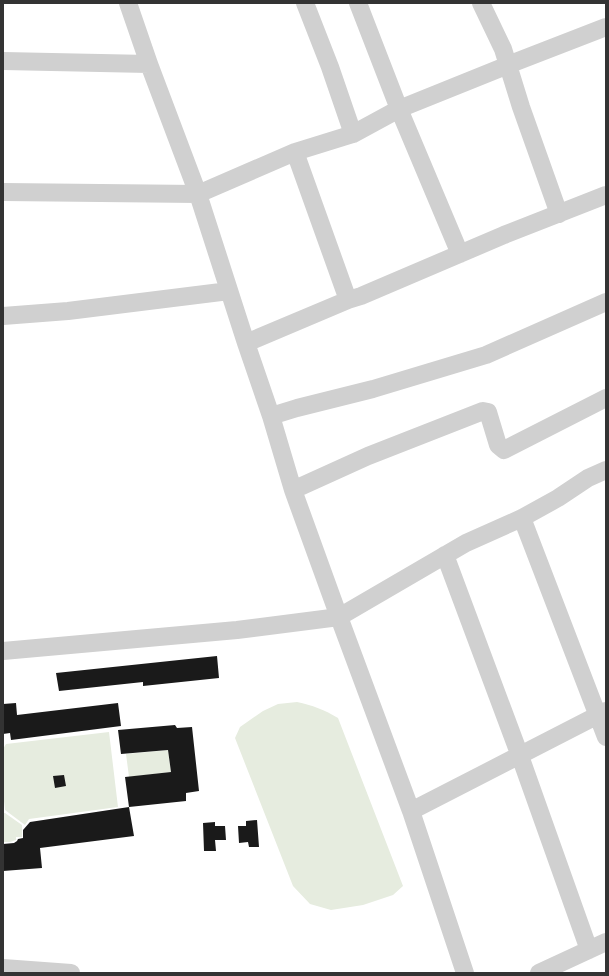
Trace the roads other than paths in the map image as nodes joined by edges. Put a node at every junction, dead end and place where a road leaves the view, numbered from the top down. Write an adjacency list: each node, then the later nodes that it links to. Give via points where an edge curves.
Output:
1 (128, 3): 7 (street)
2 (305, 3): 10 (street)
3 (358, 3): 9 (street)
4 (488, 5): 8 (street)
5 (606, 27): 8 (street)
6 (3, 61): 7 (street)
7 (149, 64): 13 (street)
8 (508, 64): 9 (street); 15 (street)
9 (399, 109): 10 (street); 16 (street)
10 (352, 134): 11 (street)
11 (295, 152): 13 (street); 18 (street)
12 (3, 192): 13 (street)
13 (198, 194): 17 (street)
14 (606, 195): 15 (street)
15 (559, 214): 16 (street)
16 (460, 254): 18 (street)
17 (229, 291): 20 (street, via 68,311); 21 (street)
18 (348, 300): 21 (street)
19 (606, 302): 23 (street, via 486,355)
20 (3, 316)
21 (246, 343): 23 (street)
22 (606, 398): 25 (street, via 504,450 498,445 488,412 483,411 368,456)
23 (271, 416): 25 (street)
24 (605, 474): 26 (street, via 588,478)
25 (293, 490): 28 (street)
26 (522, 518): 27 (street); 30 (street)
27 (445, 555): 28 (street); 32 (street)
28 (339, 617): 29 (street, via 222,632); 33 (street)
29 (3, 652)
30 (602, 713): 31 (street); 32 (street)
31 (606, 738)
32 (520, 756): 33 (street); 35 (street)
33 (411, 811): 40 (street)
34 (606, 942): 35 (street)
35 (589, 950): 36 (street)
36 (566, 967): 41 (street)
37 (3, 968): 38 (street)
38 (22, 971): 39 (street)
39 (71, 973)
40 (465, 973)
41 (539, 973)

